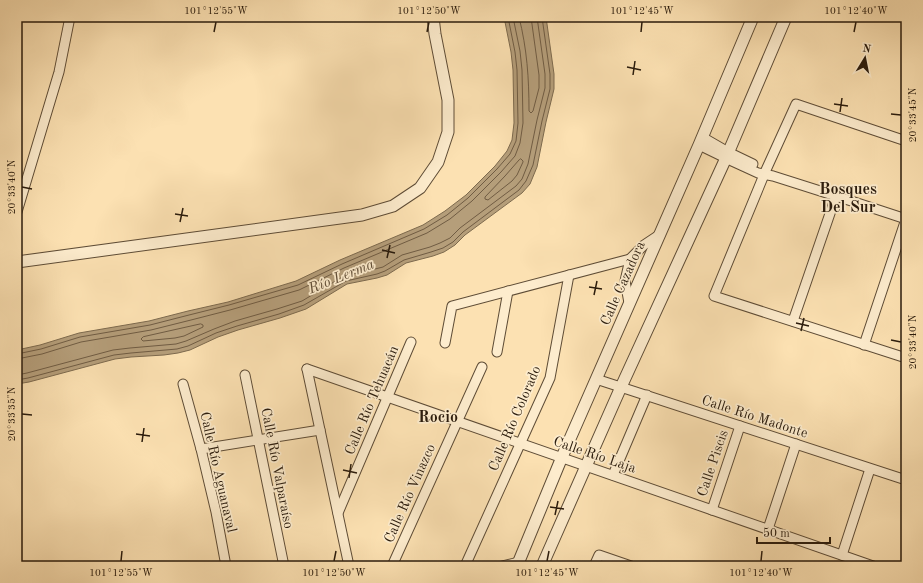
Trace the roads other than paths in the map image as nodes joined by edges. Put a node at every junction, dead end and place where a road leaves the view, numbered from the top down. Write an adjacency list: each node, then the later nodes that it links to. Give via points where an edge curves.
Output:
1 (70, 17): 10 (street, via 59,72)
2 (433, 17): 14 (street, via 448,100 448,132 438,162 420,188 393,206 362,215)
3 (753, 17): 5 (street, Calle Cazadora)
4 (786, 17): 7 (street)
5 (700, 141): 7 (street); 12 (street, Calle Cazadora)
6 (906, 141): 8 (street, via 796,104)
7 (727, 155): 8 (street, via 749,169); 28 (street)
8 (767, 173): 9 (street); 18 (street, via 714,296)
9 (836, 196): 11 (street); 18 (street)
10 (17, 212)
11 (906, 219): 21 (street)
12 (659, 236): 13 (street, via 644,245); 17 (street, Calle Cazadora)
13 (630, 259): 15 (street); 17 (street, via 625,281)
14 (17, 262)
15 (570, 275): 16 (street); 35 (street, Calle Río Colorado, via 550,378)
16 (508, 291): 20 (street, via 452,306); 22 (street)
17 (629, 304): 26 (street, Calle Cazadora)
18 (793, 321): 21 (street)
19 (411, 342): 30 (street, Calle Río Tehuacán)
20 (445, 343)
21 (864, 345): 23 (street)
22 (497, 352)
23 (906, 358)
24 (482, 367): 31 (street, Calle Río Vinazco)
25 (245, 375): 34 (street, Calle Río Valparaíso)
26 (596, 379): 28 (street, Calle Río Madonte); 38 (street, Calle Cazadora)
27 (183, 384): 37 (street, Calle Río Aguanaval)
28 (621, 387): 29 (street, Calle Río Madonte); 39 (street)
29 (647, 396): 32 (street, Calle Río Madonte); 41 (street)
30 (388, 397): 31 (street, Calle Río Laja); 33 (street, Calle Río Laja, via 308,369); 44 (street, Calle Río Tehuacán)
31 (458, 421): 35 (street, Calle Río Laja); 51 (street, Calle Río Vinazco)
32 (740, 426): 36 (street, Calle Río Madonte); 43 (street, Calle Piscis)
33 (320, 430): 34 (street); 44 (street)
34 (258, 440): 37 (street); 49 (street, Calle Río Valparaíso)
35 (520, 443): 38 (street, Calle Río Laja); 52 (street, Calle Río Colorado)
36 (796, 444): 40 (street, Calle Río Madonte); 45 (street)
37 (201, 449): 48 (street, Calle Río Aguanaval)
38 (562, 457): 39 (street, Calle Río Laja); 47 (street, Calle Cazadora)
39 (586, 466): 41 (street, Calle Río Laja); 54 (street)
40 (870, 469): 42 (street, Calle Río Madonte); 46 (street)
41 (613, 475): 43 (street, Calle Río Laja)
42 (906, 480)
43 (712, 510): 45 (street, Calle Río Laja)
44 (338, 513): 50 (street)
45 (768, 529): 46 (street, Calle Río Laja)
46 (842, 555): 57 (street, Calle Río Laja)
47 (518, 564): 53 (street)
48 (226, 566)
49 (284, 566)
50 (349, 566)
51 (392, 566)
52 (465, 566)
53 (502, 566)
54 (542, 566)
55 (594, 566): 56 (street, via 600,554)
56 (631, 566)
57 (873, 566)

